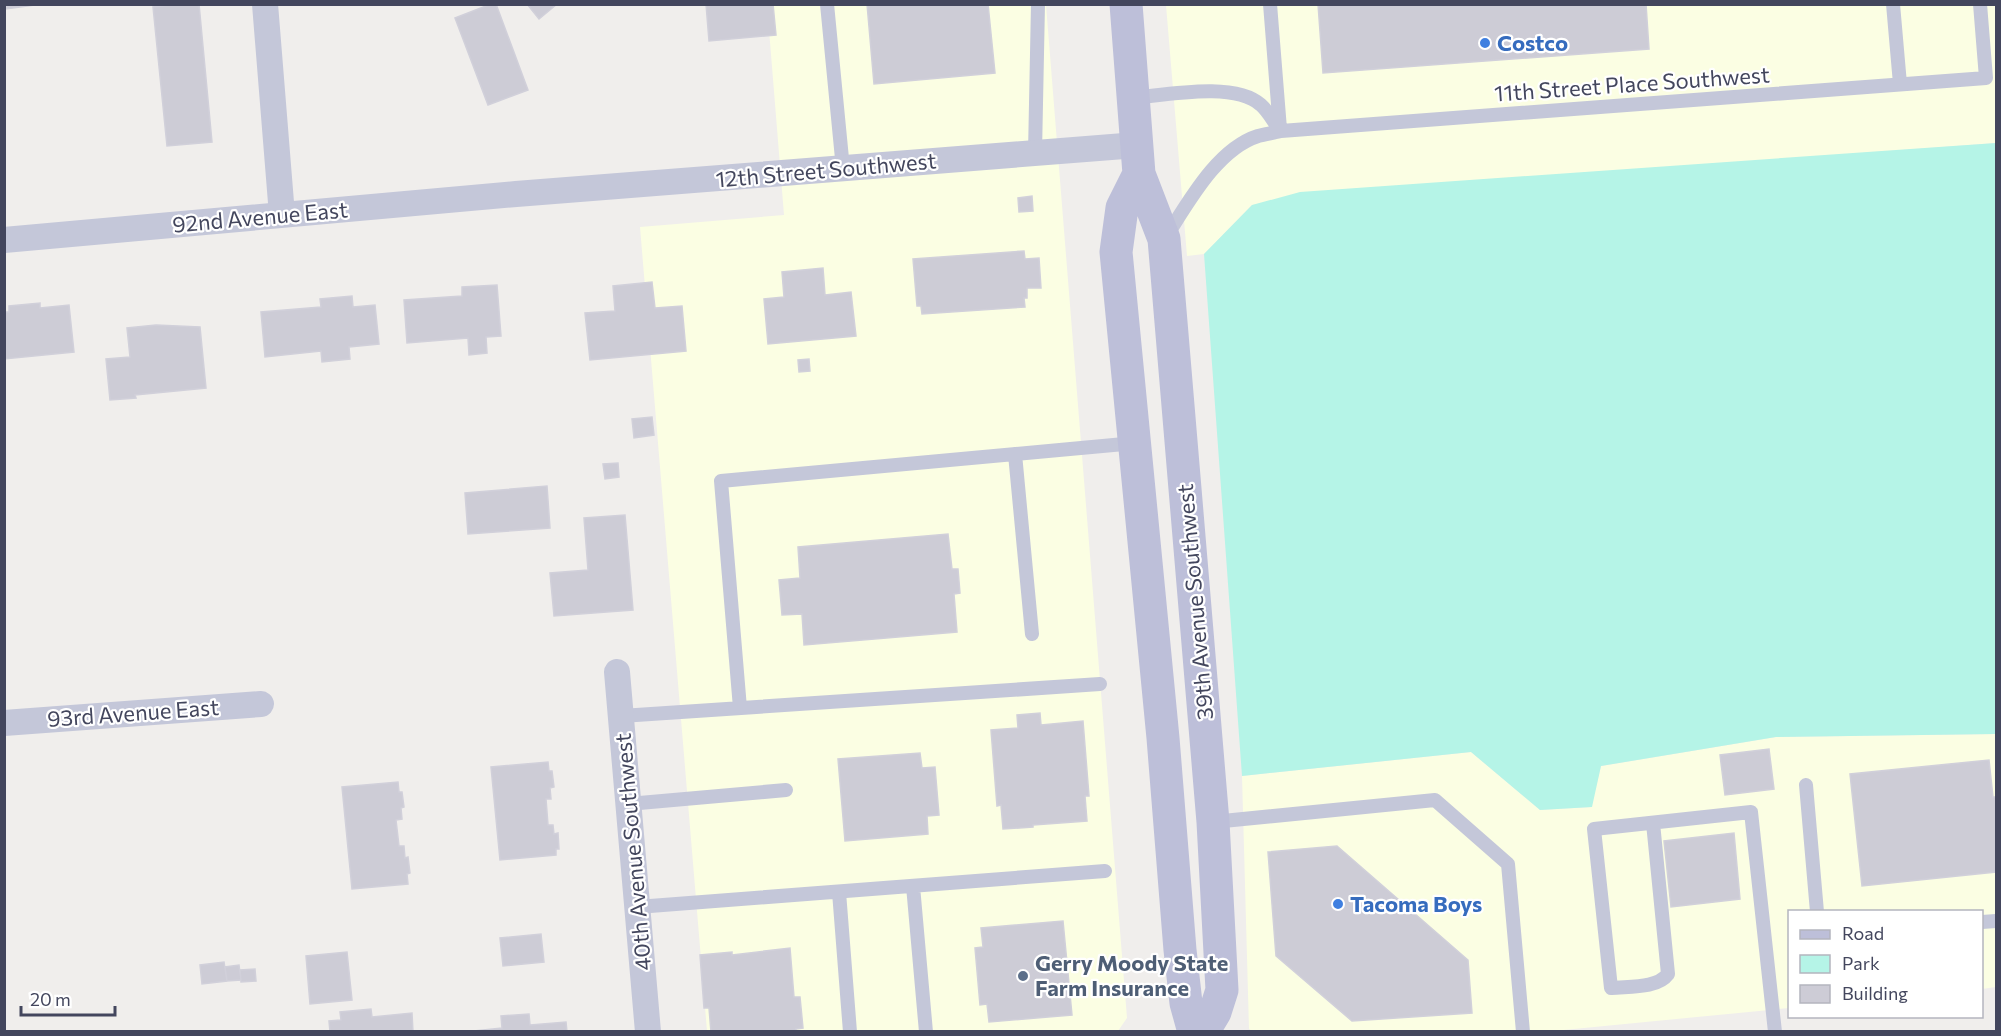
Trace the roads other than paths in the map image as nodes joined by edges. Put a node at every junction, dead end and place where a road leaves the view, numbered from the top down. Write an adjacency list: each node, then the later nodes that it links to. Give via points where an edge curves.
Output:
1 (265, 4): 15 (street)
2 (827, 4): 13 (lane)
3 (1038, 4): 11 (lane)
4 (1126, 4): 9 (main road, 39th Avenue Southwest)
5 (1270, 4): 10 (lane)
6 (1893, 4): 8 (lane)
7 (1980, 4): 8 (lane, 11th Street Place Southwest, via 1986,78)
8 (1900, 84): 10 (lane, 11th Street Place Southwest)
9 (1133, 98): 10 (lane, via 1216,92 1248,97 1262,105); 12 (main road, 39th Avenue Southwest)
10 (1281, 131): 16 (lane, 11th Street Place Southwest, via 1256,136 1217,164)
11 (1035, 153): 12 (street, 12th Street Southwest); 13 (street, 12th Street Southwest)
12 (1138, 159): 16 (main road, 39th Avenue Southwest); 18 (main road, 39th Avenue Southwest, via 1122,208 1116,252)
13 (843, 169): 14 (street, 12th Street Southwest)
14 (516, 194): 15 (street, 92nd Avenue East)
15 (282, 215): 17 (street, 92nd Avenue East)
16 (1164, 239): 30 (main road, 39th Avenue Southwest)
17 (4, 240)
18 (1135, 443): 19 (lane); 40 (main road, 39th Avenue Southwest, via 1181,961)
19 (1015, 454): 20 (lane); 24 (lane, via 721,481)
20 (1032, 633)
21 (617, 672): 25 (street, 40th Avenue Southwest)
22 (1100, 684): 24 (lane)
23 (261, 704): 26 (street, 93rd Avenue East)
24 (740, 708): 25 (lane)
25 (621, 716): 29 (street, 40th Avenue Southwest)
26 (4, 723)
27 (1806, 785): 36 (lane)
28 (786, 790): 29 (lane)
29 (628, 804): 35 (street, 40th Avenue Southwest)
30 (1214, 822): 41 (main road, 39th Avenue Southwest, via 1222,990); 42 (lane, via 1434,800 1508,864)
31 (1653, 823): 31 (lane, via 1594,829 1611,988 1656,983 1668,974); 43 (lane, via 1751,812)
32 (1105, 870): 33 (lane)
33 (913, 886): 34 (lane); 39 (lane)
34 (838, 892): 35 (lane); 38 (lane)
35 (637, 907): 37 (street, 40th Avenue Southwest)
36 (1817, 910)
37 (648, 1032)
38 (849, 1032)
39 (926, 1032)
40 (1194, 1032)
41 (1203, 1032)
42 (1523, 1032)
43 (1775, 1032)

